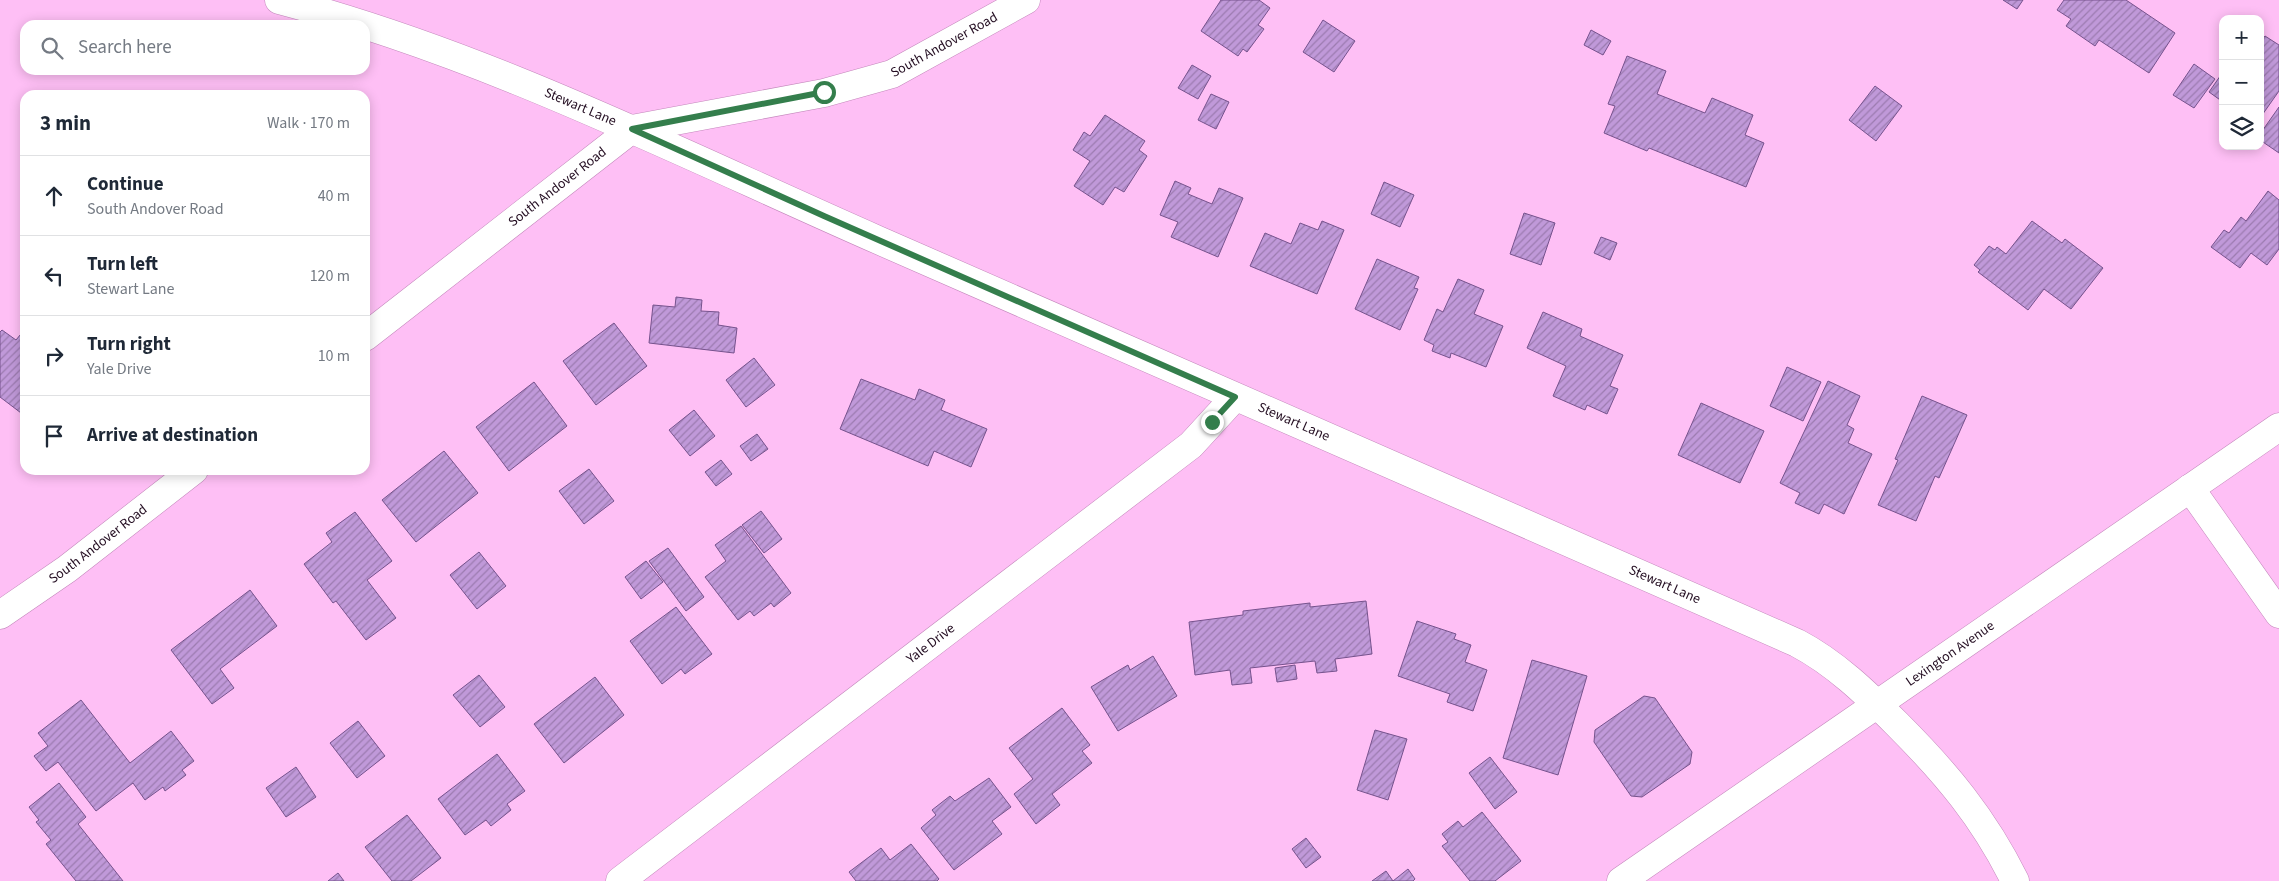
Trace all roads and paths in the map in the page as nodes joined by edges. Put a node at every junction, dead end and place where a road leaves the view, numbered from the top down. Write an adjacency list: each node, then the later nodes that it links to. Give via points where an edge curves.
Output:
1 (278, 0): 3 (street, Stewart Lane)
2 (1026, 0): 5 (street, South Andover Road, via 892,74 824,92)
3 (352, 20)
4 (370, 27): 5 (street, Stewart Lane)
5 (632, 129): 6 (street, South Andover Road); 7 (street, Stewart Lane)
6 (370, 333)
7 (1235, 397): 13 (street, Stewart Lane, via 1797,643 1822,657); 14 (street, Yale Drive, via 1190,445)
8 (2279, 426): 10 (street, Lexington Avenue)
9 (188, 475): 12 (street, South Andover Road, via 67,569)
10 (2190, 488): 11 (street); 13 (street, Lexington Avenue)
11 (2279, 614)
12 (0, 615)
13 (1877, 704): 15 (street, Lexington Avenue); 16 (street, Stewart Lane, via 1935,762 1975,810)
14 (620, 881)
15 (1621, 881)
16 (2015, 881)

